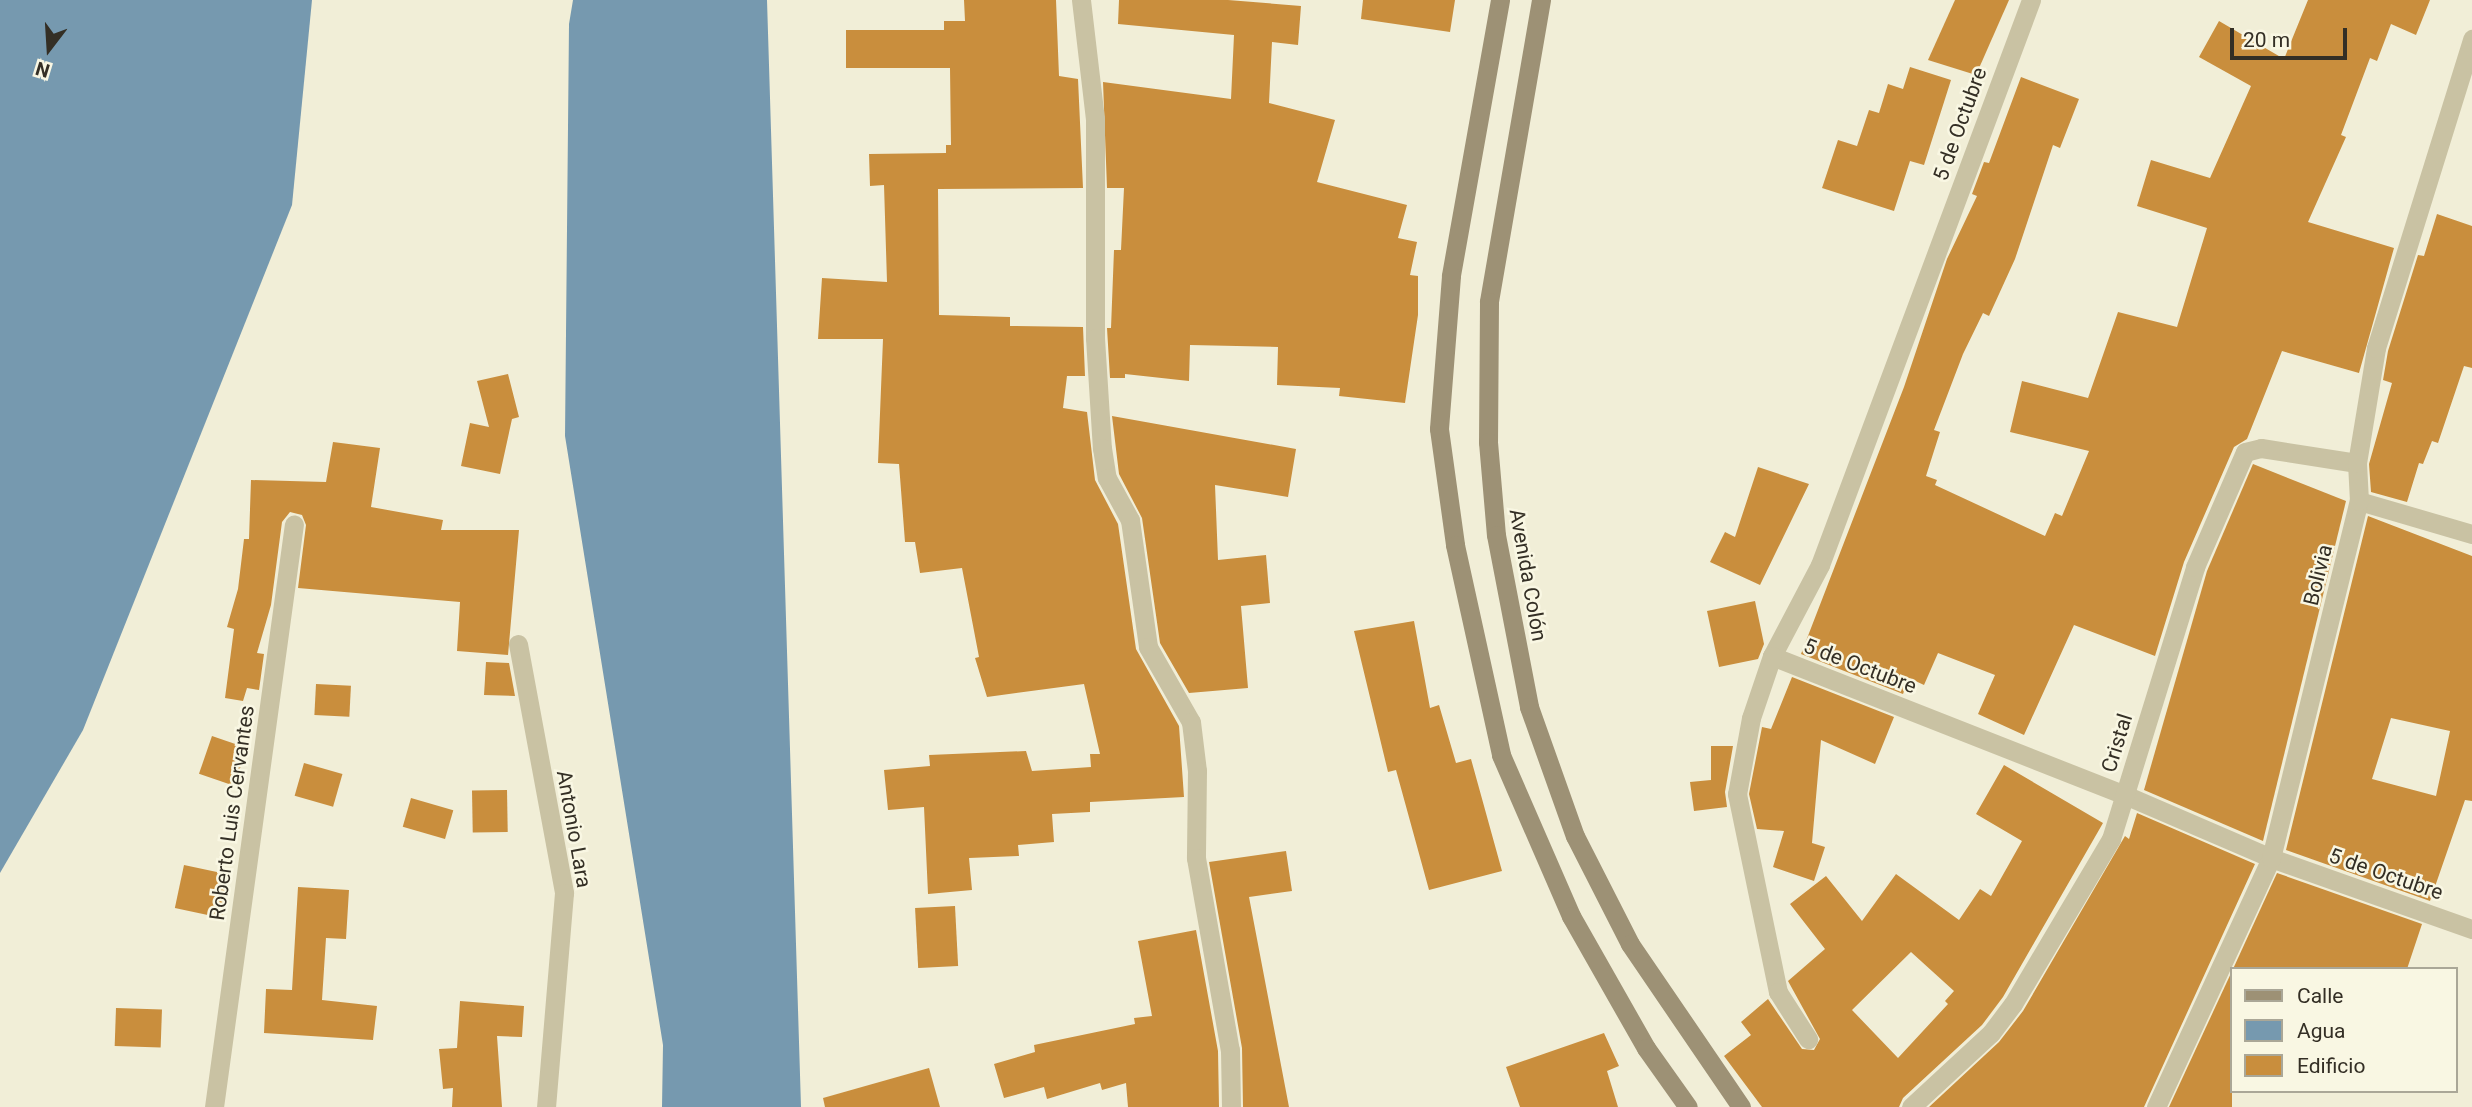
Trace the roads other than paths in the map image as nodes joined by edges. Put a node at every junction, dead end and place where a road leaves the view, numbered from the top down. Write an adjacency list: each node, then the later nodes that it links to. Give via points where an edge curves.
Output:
1 (1081, 0): 18 (street, via 1095,119 1095,338 1102,448 1107,478 1130,520 1148,647 1191,722 1197,771 1196,859 1230,1050)
2 (1500, 0): 19 (main road, via 1449,304 1439,429 1455,545 1502,755 1571,916 1646,1048)
3 (1541, 0): 20 (main road, Avenida Colón, via 1489,302 1488,442 1496,535 1529,707 1575,836 1630,944)
4 (2031, 0): 11 (street, 5 de Octubre, via 1820,565)
5 (2472, 39): 6 (street, Bolivia, via 2376,348)
6 (2357, 463): 7 (street, Bolivia); 12 (street, Cristal, via 2261,448 2245,452 2195,567)
7 (2359, 501): 9 (street); 13 (street, Bolivia)
8 (294, 524): 16 (street, Roberto Luis Cervantes)
9 (2472, 534)
10 (518, 644): 17 (street, Antonio Lara, via 564,893)
11 (1772, 656): 12 (street, 5 de Octubre); 15 (street, via 1751,718 1737,794 1778,992)
12 (2125, 795): 13 (street, 5 de Octubre); 21 (street, Cristal, via 2111,839 2012,1004 1991,1033)
13 (2271, 858): 14 (street, 5 de Octubre); 22 (street, Bolivia)
14 (2472, 929)
15 (1808, 1039)
16 (215, 1107)
17 (546, 1107)
18 (1231, 1107)
19 (1688, 1107)
20 (1741, 1107)
21 (1911, 1107)
22 (2156, 1107)

